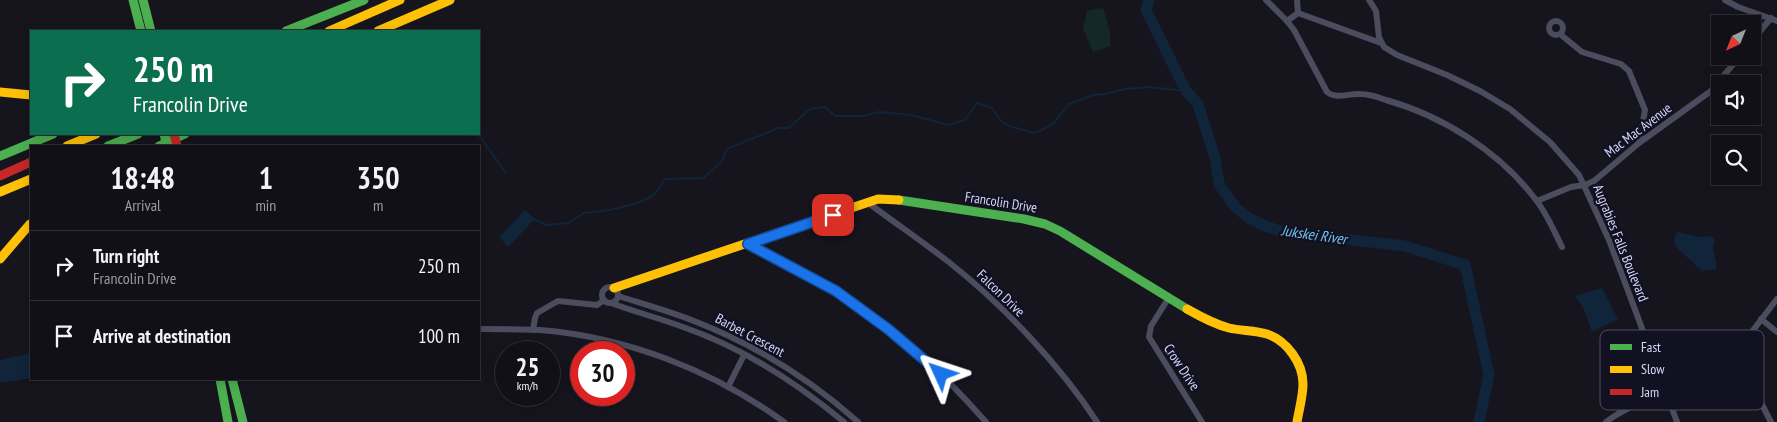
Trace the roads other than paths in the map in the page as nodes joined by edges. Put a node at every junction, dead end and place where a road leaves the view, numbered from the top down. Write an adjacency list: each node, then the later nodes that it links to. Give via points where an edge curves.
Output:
1 (133, 0): 13 (main road)
2 (143, 0): 14 (main road)
3 (364, 0): 15 (main road)
4 (400, 0): 16 (main road)
5 (450, 0): 17 (main road)
6 (1266, 0): 12 (street)
7 (1297, 0): 10 (street)
8 (1369, 0): 20 (street, via 1376,11)
9 (1725, 0): 11 (street)
10 (1298, 13): 12 (street); 20 (street, Augrabies Falls Boulevard)
11 (1774, 20): 18 (street)
12 (1288, 21): 38 (street, via 1327,92 1335,96 1369,95 1442,122 1503,164)
13 (141, 30)
14 (150, 30)
15 (289, 30)
16 (331, 30)
17 (380, 30)
18 (1761, 32)
19 (1560, 34): 28 (street, via 1582,52 1621,64 1629,71 1645,110)
20 (1381, 43): 36 (street, Augrabies Falls Boulevard, via 1396,55 1463,82 1510,109 1556,148)
21 (1733, 65): 28 (street, Mac Mac Avenue, via 1711,91)
22 (0, 92): 23 (main road)
23 (30, 95)
24 (51, 135): 32 (main road)
25 (94, 135): 29 (main road)
26 (136, 135): 30 (main road)
27 (182, 135): 31 (main road)
28 (1639, 142): 36 (street, Mac Mac Avenue)
29 (69, 145)
30 (110, 145)
31 (161, 145)
32 (0, 156)
33 (30, 162): 34 (main road)
34 (0, 176)
35 (30, 179): 37 (main road)
36 (1585, 185): 38 (street, Mac Mac Avenue, via 1571,187); 53 (street, Augrabies Falls Boulevard)
37 (0, 192)
38 (1537, 201): 42 (street)
39 (867, 202): 41 (main road, Francolin Drive); 46 (main road, Francolin Drive, via 891,199 1045,224); 72 (street, Falcon Drive, via 950,263 1004,311 1062,374)
40 (30, 223): 43 (main road); 44 (main road)
41 (748, 244): 45 (main road, Francolin Drive); 71 (street, via 836,291 878,320 941,374)
42 (1562, 247)
43 (0, 248)
44 (0, 259)
45 (616, 292): 47 (street, via 607,287 603,291); 49 (street, via 615,301); 57 (street, Barbet Crescent, via 693,320)
46 (1168, 299): 73 (street, Crow Drive, via 1151,326 1149,337); 74 (main road, Francolin Drive, via 1203,319 1230,328 1267,334 1284,344 1296,359 1302,374)
47 (604, 300): 49 (street); 52 (street, via 597,305 558,301 537,313)
48 (1777, 300): 50 (street)
49 (611, 303): 56 (street, Barbet Crescent, via 684,327)
50 (1761, 319): 54 (street); 55 (street)
51 (480, 330): 52 (street)
52 (533, 330): 61 (street, via 627,346 692,370)
53 (1642, 330)
54 (1752, 330)
55 (1777, 332)
56 (744, 355): 58 (street, Barbet Crescent); 61 (street)
57 (766, 356): 58 (street); 63 (street, Barbet Crescent)
58 (762, 365): 66 (street, Barbet Crescent, via 800,387)
59 (220, 380): 67 (main road)
60 (232, 380): 68 (main road)
61 (728, 388): 69 (street)
62 (1764, 409): 77 (street)
63 (846, 410): 66 (street); 70 (street, Barbet Crescent)
64 (1627, 410): 75 (street)
65 (1672, 410): 76 (street, Augrabies Falls Boulevard)
66 (841, 420)
67 (228, 422)
68 (243, 422)
69 (784, 422)
70 (858, 422)
71 (986, 422)
72 (1097, 422)
73 (1202, 422)
74 (1297, 422)
75 (1606, 422)
76 (1677, 422)
77 (1771, 422)

